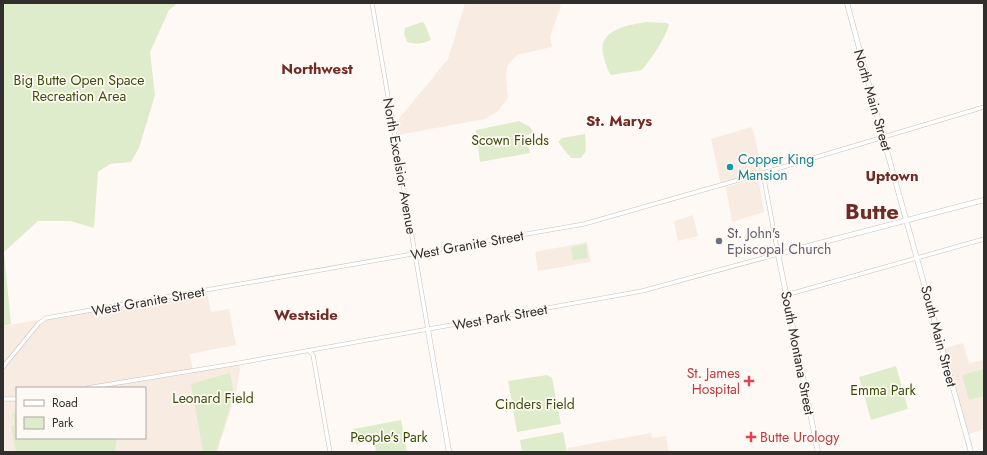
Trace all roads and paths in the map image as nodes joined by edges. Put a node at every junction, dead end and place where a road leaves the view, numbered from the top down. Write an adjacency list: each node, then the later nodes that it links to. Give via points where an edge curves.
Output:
1 (372, 3): 9 (street, North Excelsior Avenue)
2 (847, 3): 4 (main road, North Main Street)
3 (984, 107): 4 (street, West Granite Street)
4 (883, 137): 5 (street, West Granite Street); 7 (main road, North Main Street)
5 (762, 173): 9 (street, West Granite Street, via 584,224); 10 (street)
6 (984, 200): 7 (main road, West Park Street)
7 (907, 221): 10 (main road, West Park Street); 11 (main road, South Main Street)
8 (984, 240): 11 (street)
9 (415, 254): 13 (street, North Excelsior Avenue); 15 (street, West Granite Street, via 43,319)
10 (778, 254): 12 (main road, South Montana Street); 13 (street, West Park Street, via 642,292)
11 (917, 258): 12 (street); 22 (main road, South Main Street)
12 (786, 295): 21 (main road, South Montana Street)
13 (428, 330): 14 (street, West Park Street); 20 (main road)
14 (309, 351): 16 (street, West Park Street); 19 (street, via 313,355)
15 (3, 367)
16 (93, 387)
17 (3, 399): 18 (street)
18 (16, 399)
19 (330, 452)
20 (449, 452)
21 (818, 452)
22 (971, 452)

